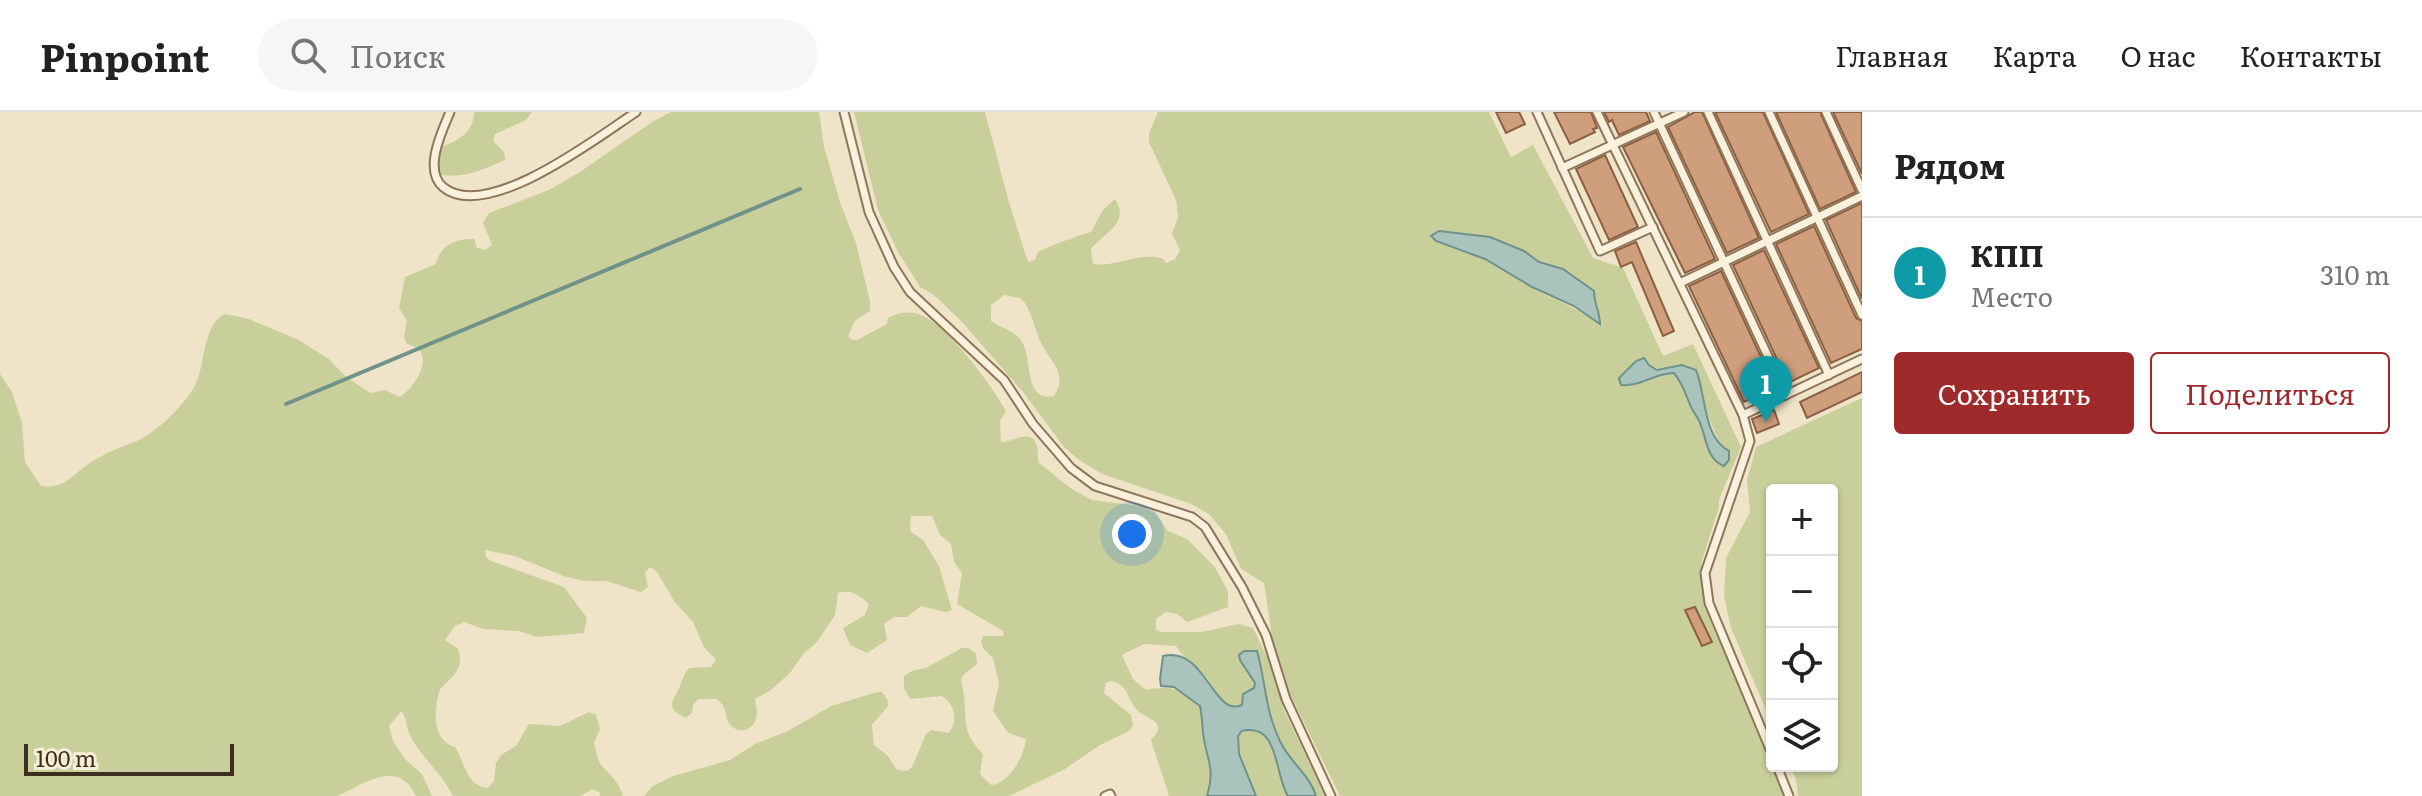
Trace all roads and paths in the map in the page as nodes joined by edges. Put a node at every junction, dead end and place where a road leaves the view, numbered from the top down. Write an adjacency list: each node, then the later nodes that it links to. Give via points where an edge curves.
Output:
1 (450, 112): 2 (lane, via 433,162 439,184 453,195 487,195 505,191 567,157)
2 (636, 112)
3 (844, 112): 27 (lane, via 869,212 910,292 1004,380 1071,468 1095,486 1192,517 1205,527 1266,635 1286,699)
4 (1537, 112): 13 (lane)
5 (1597, 112): 12 (lane)
6 (1654, 112): 11 (lane)
7 (1684, 112): 11 (lane)
8 (1708, 112): 17 (lane)
9 (1769, 112): 15 (lane)
10 (1826, 112): 14 (lane)
11 (1659, 124): 12 (lane); 18 (lane)
12 (1614, 146): 13 (lane); 16 (lane)
13 (1562, 168): 16 (lane, via 1600,251)
14 (1862, 193): 15 (lane)
15 (1817, 217): 17 (lane); 20 (lane)
16 (1653, 227): 19 (lane)
17 (1767, 241): 18 (lane); 22 (lane)
18 (1724, 262): 19 (lane); 23 (lane)
19 (1680, 283): 24 (lane)
20 (1862, 315)
21 (1862, 359): 22 (lane)
22 (1829, 375): 23 (lane)
23 (1786, 395): 24 (lane)
24 (1743, 415): 25 (lane, via 1750,441 1705,573 1709,603)
25 (1766, 740)
26 (1779, 772): 28 (lane)
27 (1331, 796)
28 (1789, 796)

